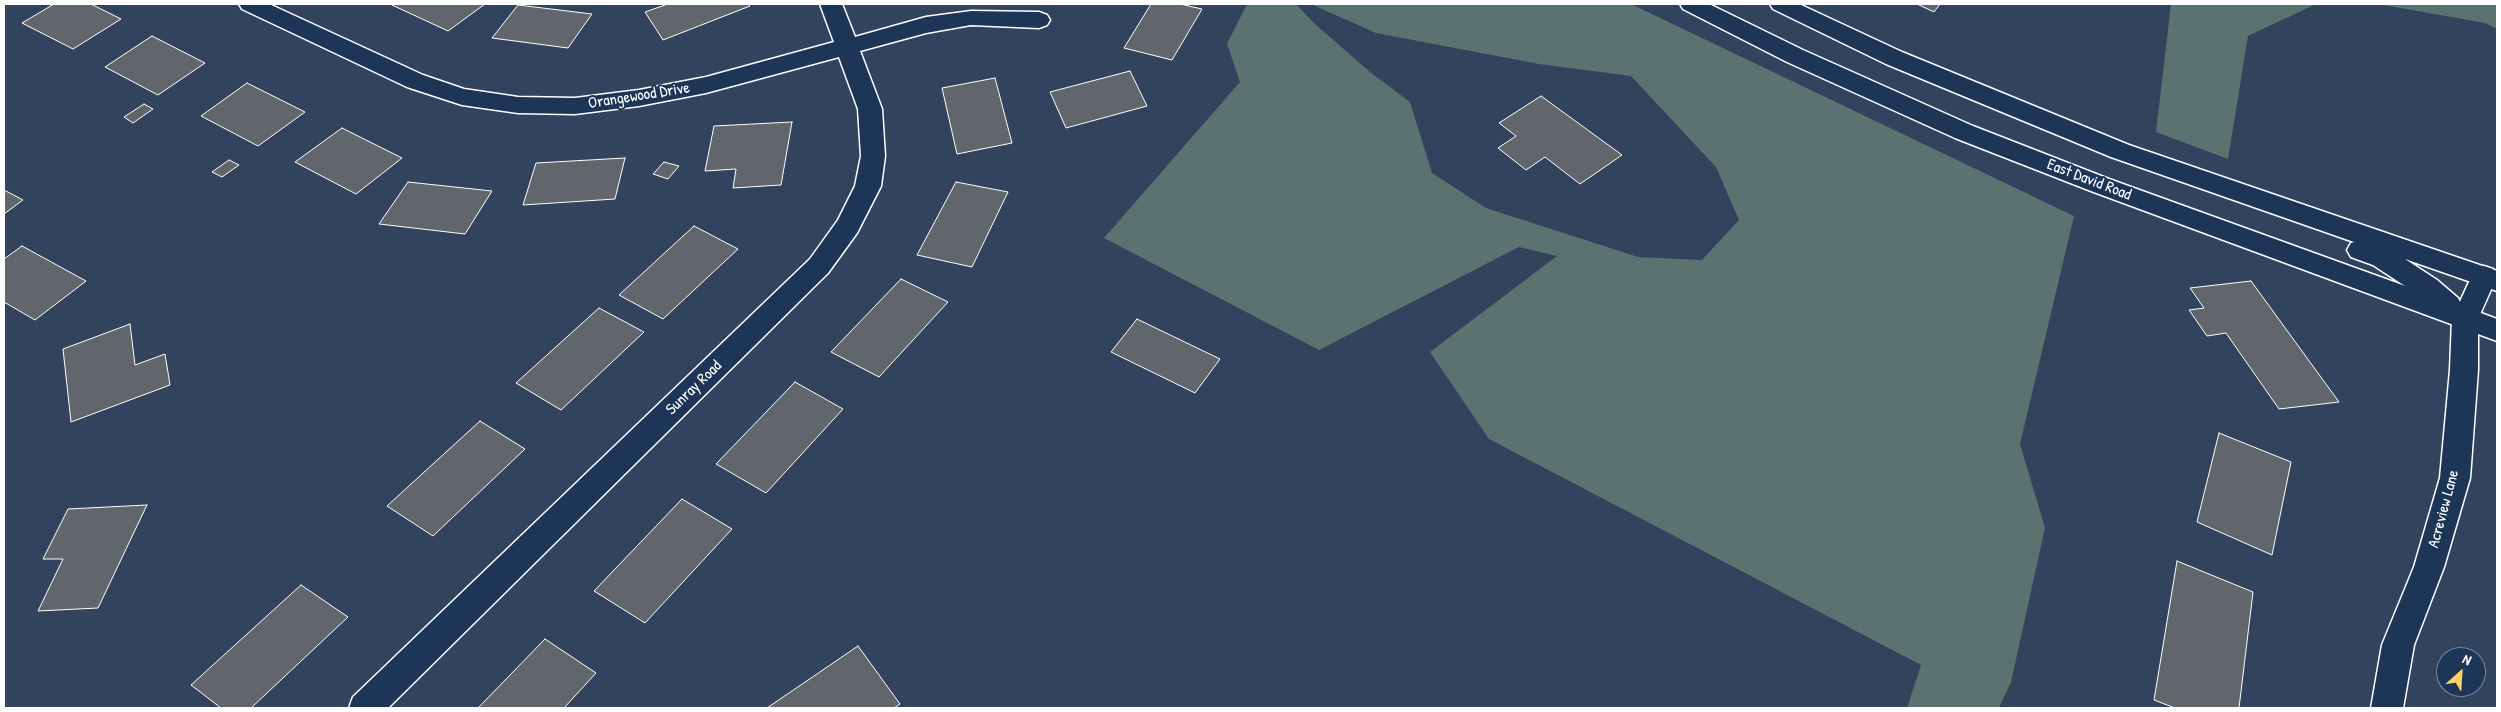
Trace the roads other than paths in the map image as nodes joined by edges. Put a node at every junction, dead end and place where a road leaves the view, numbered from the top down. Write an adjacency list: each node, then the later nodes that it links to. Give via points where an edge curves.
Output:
1 (250, 4): 6 (street, Orangewood Drive, via 415,81 462,97 518,105 575,106 639,98 706,85)
2 (831, 4): 6 (street, Sunray Road)
3 (1692, 4): 9 (street, East David Road, via 1795,56 1964,132)
4 (1781, 4): 7 (street, via 1894,58)
5 (1039, 20): 6 (street, Orangewood Drive, via 953,21)
6 (846, 47): 11 (street, Sunray Road, via 870,109 873,156 868,186 848,226 819,266)
7 (2179, 172): 8 (street); 9 (street, via 2250,211 2382,258 2428,287)
8 (2491, 279): 9 (street, Acreview Lane)
9 (2465, 319): 10 (street, East David Road); 12 (street, Acreview Lane, via 2455,478 2429,567 2398,644)
10 (2497, 330)
11 (365, 708)
12 (2387, 708)

